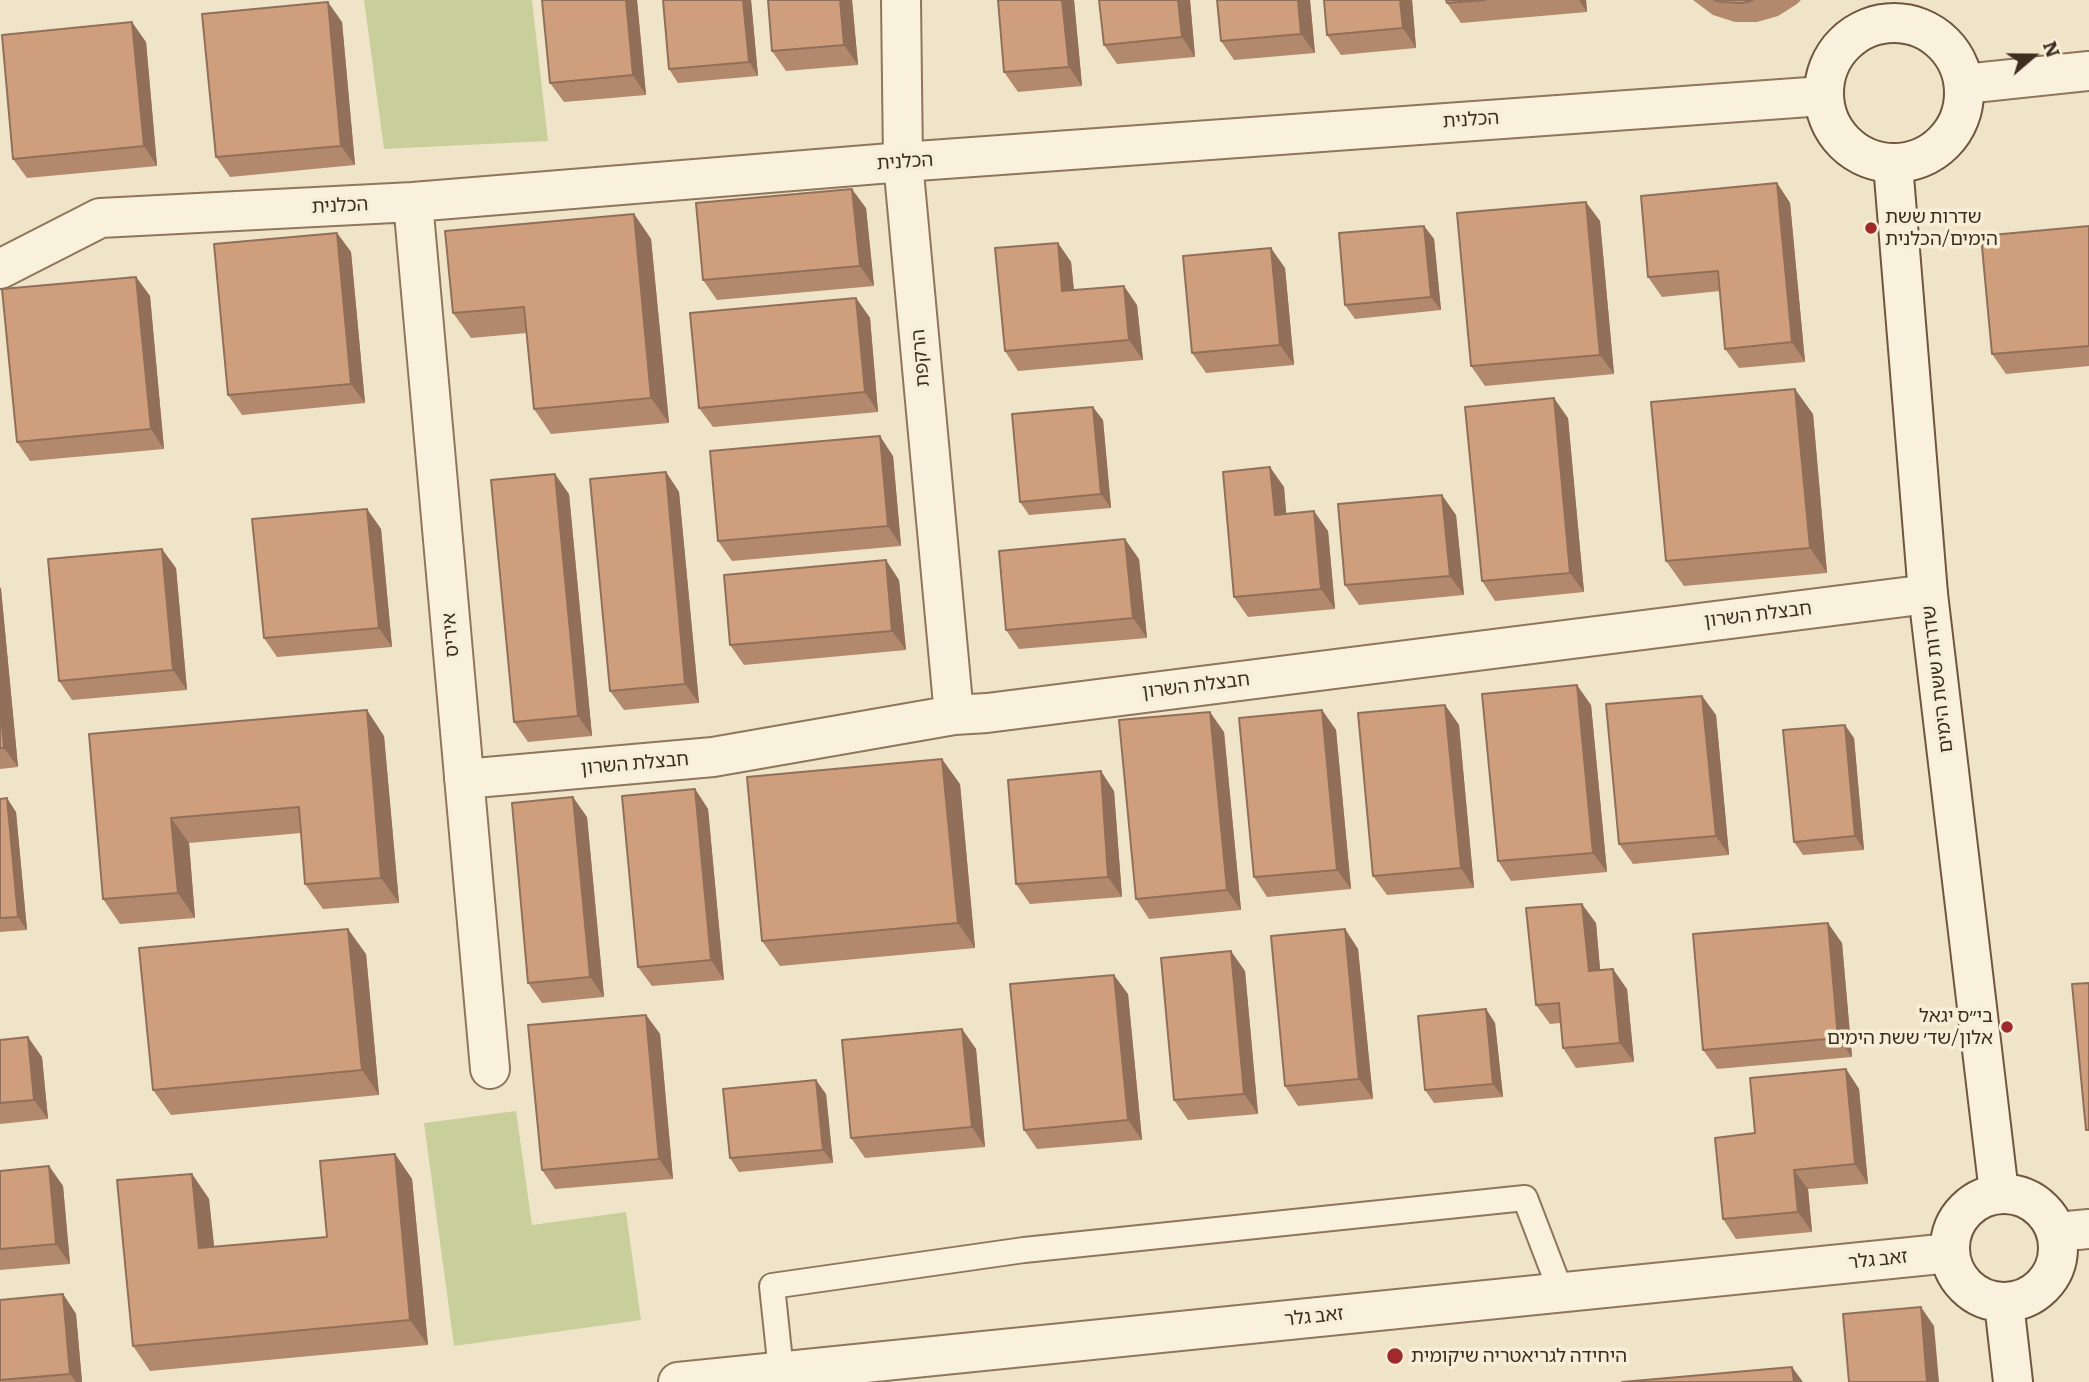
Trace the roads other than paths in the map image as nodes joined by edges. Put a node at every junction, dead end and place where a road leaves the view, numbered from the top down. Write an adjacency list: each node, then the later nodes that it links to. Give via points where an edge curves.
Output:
1 (901, 0): 6 (street, הרקפת)
2 (1891, 11): 4 (street, via 1940,38 1956,59); 5 (street, via 1835,53 1825,73)
3 (2089, 71): 4 (street)
4 (1964, 84): 7 (street, via 1963,108 1954,131 1937,149 1916,160)
5 (1823, 96): 6 (street, הכלנית); 7 (street, via 1837,136 1872,160)
6 (903, 162): 8 (street, הכלנית); 11 (street, הרקפת)
7 (1893, 164): 10 (street, שדרות ששת הימים)
8 (413, 202): 9 (street, הכלנית, via 100,218); 12 (street, איריס)
9 (0, 269)
10 (1928, 594): 11 (street, חבצלת השרון); 14 (street, שדרות ששת הימים)
11 (954, 715): 12 (street, חבצלת השרון, via 713,757)
12 (464, 779): 13 (street, איריס)
13 (490, 1069)
14 (1999, 1193): 15 (street, via 2021,1196); 16 (street, via 1979,1199 1962,1213 1952,1231)
15 (2073, 1231): 18 (street, via 2059,1249 2048,1281 2021,1301)
16 (1950, 1253): 17 (street, זאב גלר); 18 (street, via 1955,1272 1967,1289)
17 (1561, 1292): 19 (street, זאב גלר); 19 (lane, via 1525,1198 1511,1199 1024,1250 772,1286)
18 (2004, 1303): 21 (street)
19 (781, 1371): 20 (street, זאב גלר)
20 (678, 1382)
21 (2012, 1382)

